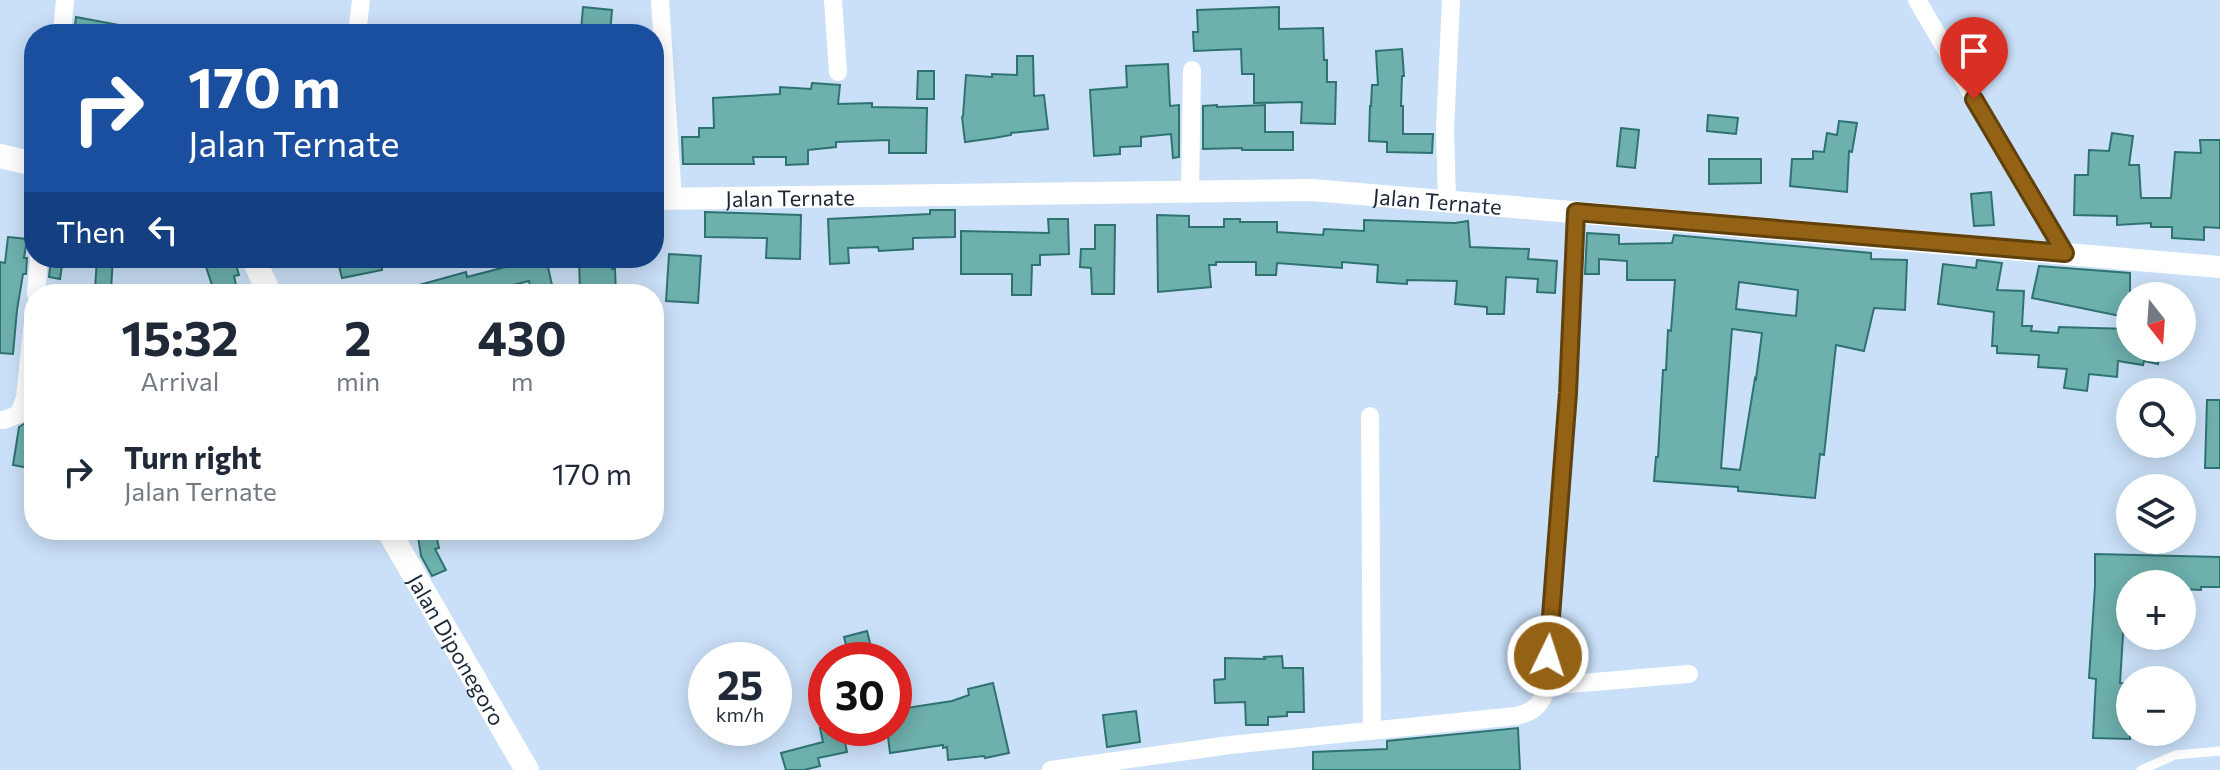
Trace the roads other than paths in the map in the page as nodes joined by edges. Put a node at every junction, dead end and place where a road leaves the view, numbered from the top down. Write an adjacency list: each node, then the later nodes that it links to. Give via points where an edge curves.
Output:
1 (65, 0): 7 (street)
2 (361, 0): 8 (street)
3 (660, 0): 9 (street)
4 (833, 0): 11 (street)
5 (1451, 0): 16 (street)
6 (1917, 0): 18 (street)
7 (63, 24)
8 (358, 24)
9 (660, 24)
10 (1192, 70): 14 (street)
11 (838, 72)
12 (0, 156): 13 (main road)
13 (24, 162)
14 (1190, 192): 15 (street, Jalan Ternate); 16 (street, Jalan Ternate, via 1312,190)
15 (664, 199)
16 (1447, 201): 17 (street, Jalan Ternate)
17 (1576, 212): 18 (street, Jalan Ternate); 25 (street)
18 (2065, 253): 19 (street, Jalan Ternate)
19 (2220, 267)
20 (24, 401): 22 (street, via 19,414)
21 (1370, 416): 26 (street)
22 (0, 420)
23 (394, 540): 28 (main road, Jalan Diponegoro)
24 (1689, 674): 25 (street)
25 (1546, 686): 26 (street, via 1537,707 1524,714)
26 (1372, 731): 29 (street)
27 (2220, 751): 30 (lane, via 2175,755)
28 (527, 770)
29 (1051, 770)
30 (2141, 770)

